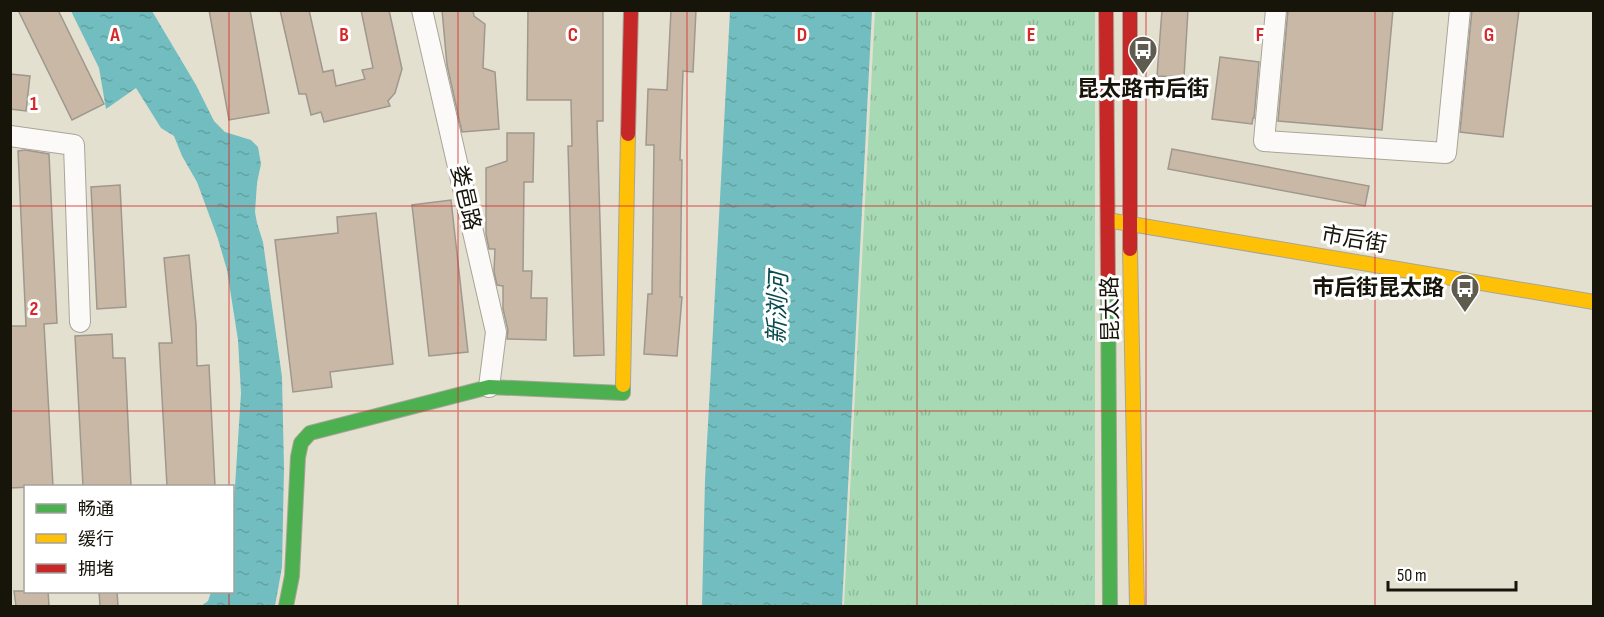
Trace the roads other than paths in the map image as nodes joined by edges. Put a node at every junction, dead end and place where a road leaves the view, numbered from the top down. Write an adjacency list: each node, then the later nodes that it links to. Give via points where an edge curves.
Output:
1 (422, 10): 12 (street, 娄邑路, via 496,332)
2 (631, 10): 12 (street, via 623,393)
3 (1106, 10): 8 (street, 昆太路)
4 (1131, 10): 9 (street, 昆太路)
5 (1276, 10): 6 (street, via 1264,141 1446,153)
6 (1460, 10)
7 (10, 136): 11 (street, via 74,145)
8 (1108, 221): 9 (street, 市后街); 14 (street, 昆太路)
9 (1130, 223): 10 (street, 市后街); 15 (street, 昆太路)
10 (1593, 302)
11 (80, 322)
12 (489, 387): 13 (street, via 310,433 301,443 298,457 292,576)
13 (286, 606)
14 (1110, 606)
15 (1137, 606)

